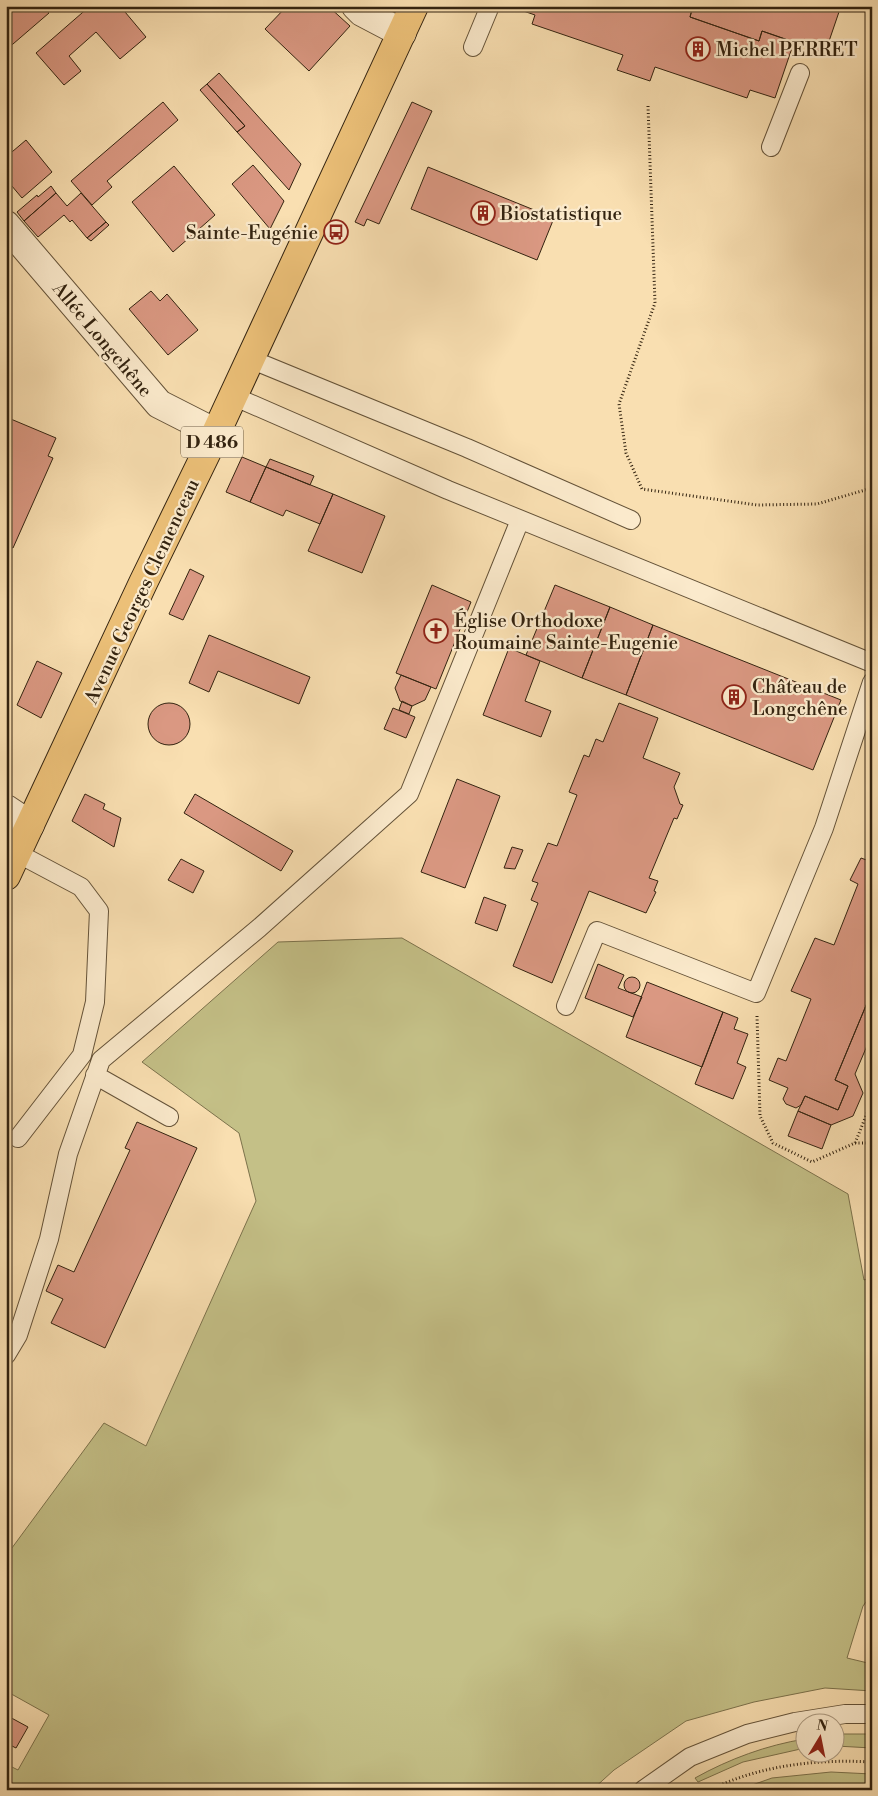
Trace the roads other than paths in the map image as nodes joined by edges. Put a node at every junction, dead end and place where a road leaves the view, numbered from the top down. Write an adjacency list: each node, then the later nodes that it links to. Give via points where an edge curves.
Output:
1 (356, 6): 4 (street)
2 (414, 6): 4 (main road, Avenue Georges Clemenceau / D 486)
3 (490, 6): 5 (lane)
4 (402, 33): 9 (main road, Avenue Georges Clemenceau / D 486)
5 (474, 46)
6 (800, 73): 7 (lane)
7 (771, 147)
8 (6, 225): 11 (street, Allée Longchêne, via 159,404)
9 (250, 359): 10 (main road, Avenue Georges Clemenceau / D 486); 13 (lane)
10 (233, 396): 11 (main road, Avenue Georges Clemenceau / D 486); 12 (lane)
11 (216, 433): 17 (main road, Avenue Georges Clemenceau / D 486)
12 (520, 520): 14 (lane); 20 (lane, via 409,794 259,928 101,1060)
13 (631, 520)
14 (872, 663)
15 (872, 682): 19 (lane, via 824,828 756,993 597,931)
16 (6, 809): 17 (street)
17 (30, 825): 18 (main road, Avenue Georges Clemenceau / D 486)
18 (12, 865): 22 (lane, via 81,887 99,911 95,1002 82,1055)
19 (566, 1006)
20 (95, 1075): 21 (lane); 23 (lane, via 68,1154 49,1239 18,1334)
21 (169, 1117)
22 (18, 1138)
23 (6, 1355)
24 (872, 1714): 25 (lane, via 845,1714 795,1722 747,1734 690,1757)
25 (643, 1790)

